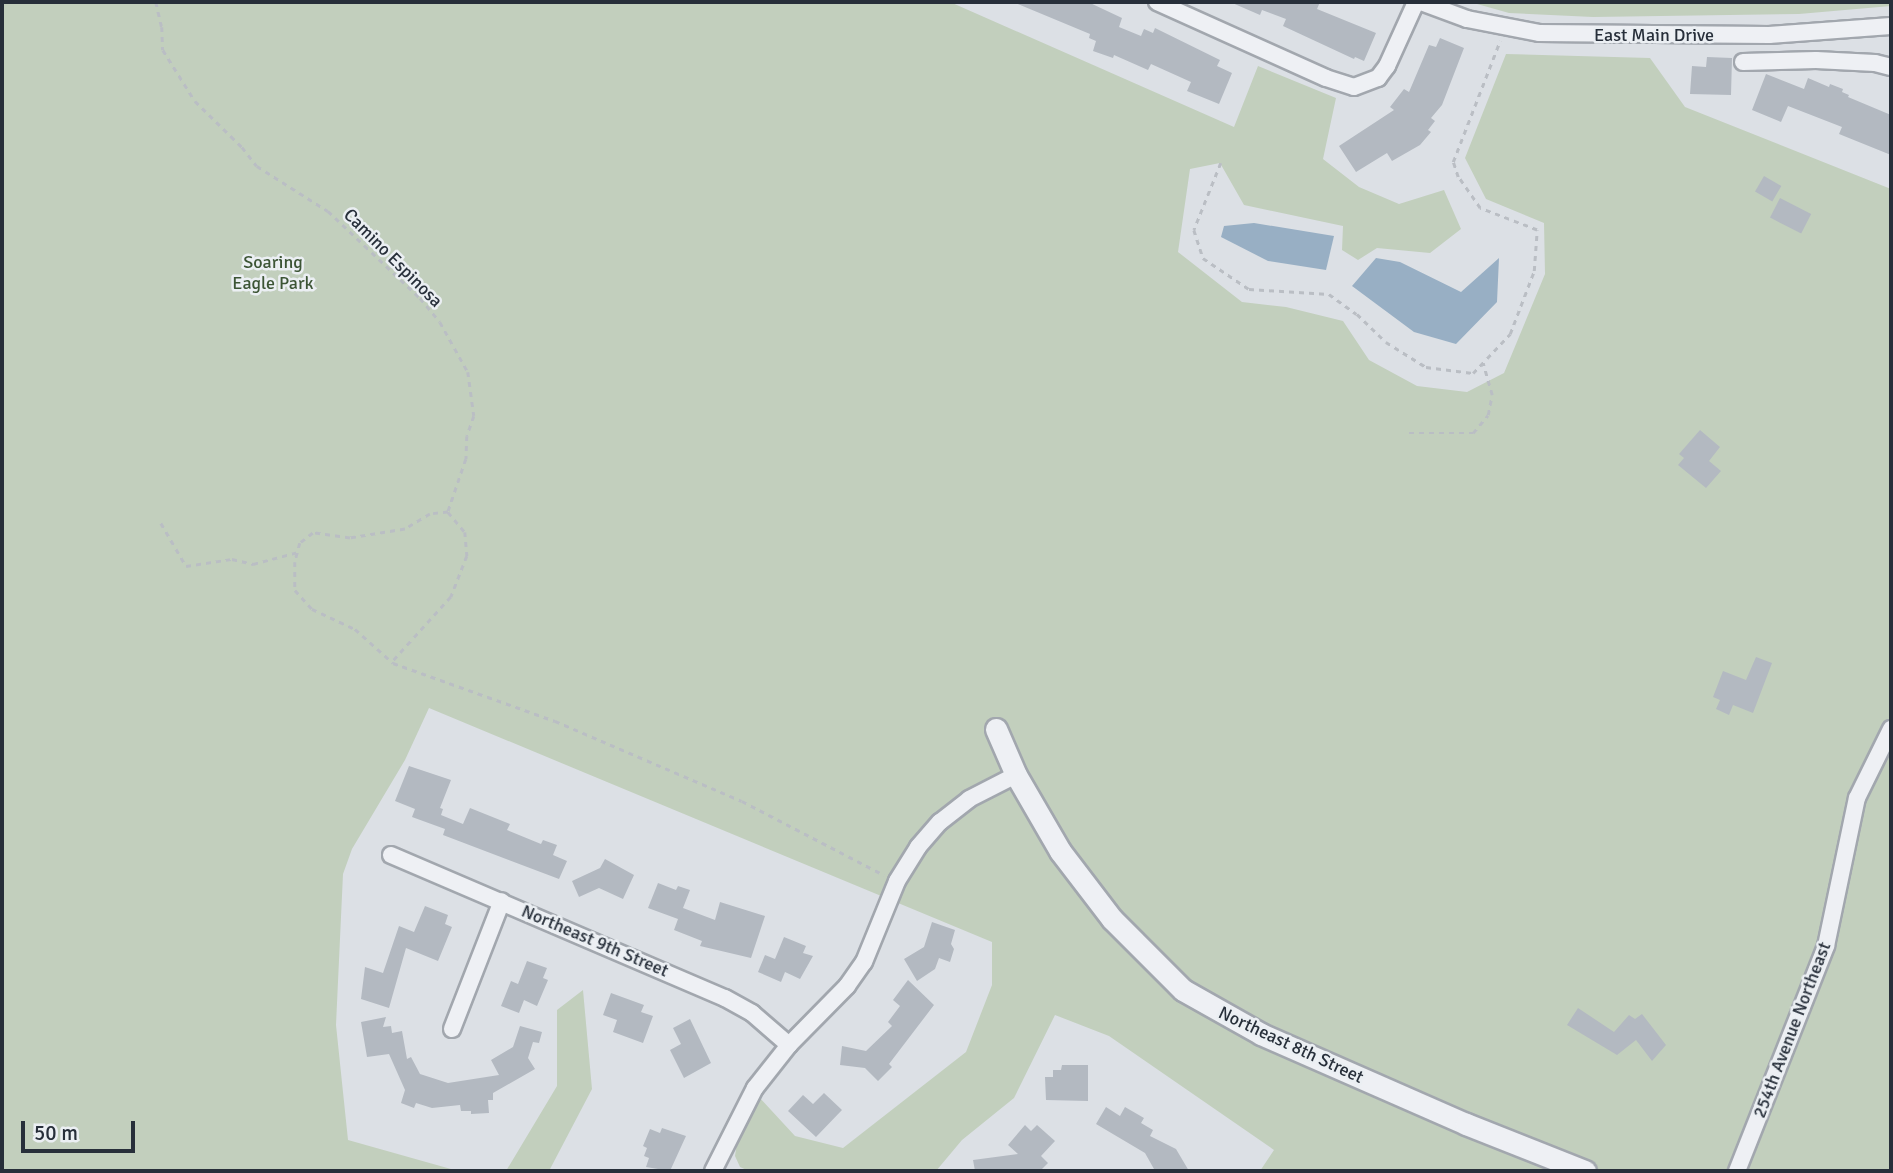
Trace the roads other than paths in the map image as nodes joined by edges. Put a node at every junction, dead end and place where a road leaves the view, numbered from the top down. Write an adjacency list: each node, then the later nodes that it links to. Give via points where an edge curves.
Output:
1 (1157, 2): 2 (street, via 1354,87 1378,78)
2 (1418, 2): 3 (street, East Main Drive, via 1506,28 1585,35 1769,35)
3 (1891, 26)
4 (1743, 62): 5 (street, via 1816,60)
5 (1891, 68)
6 (996, 729): 8 (street, Northeast 8th Street)
7 (1891, 729): 15 (street, 254th Avenue Northeast, via 1857,798 1826,946)
8 (1016, 775): 12 (street, via 969,799 918,847 897,881 863,962 847,986); 14 (street, Northeast 8th Street, via 1060,851 1112,919 1183,990 1261,1034)
9 (391, 855): 10 (street, Northeast 9th Street)
10 (502, 901): 11 (street); 12 (street, Northeast 9th Street, via 725,998 752,1013)
11 (453, 1029)
12 (789, 1045): 13 (street, via 755,1088)
13 (713, 1171)
14 (1585, 1171)
15 (1738, 1171)

